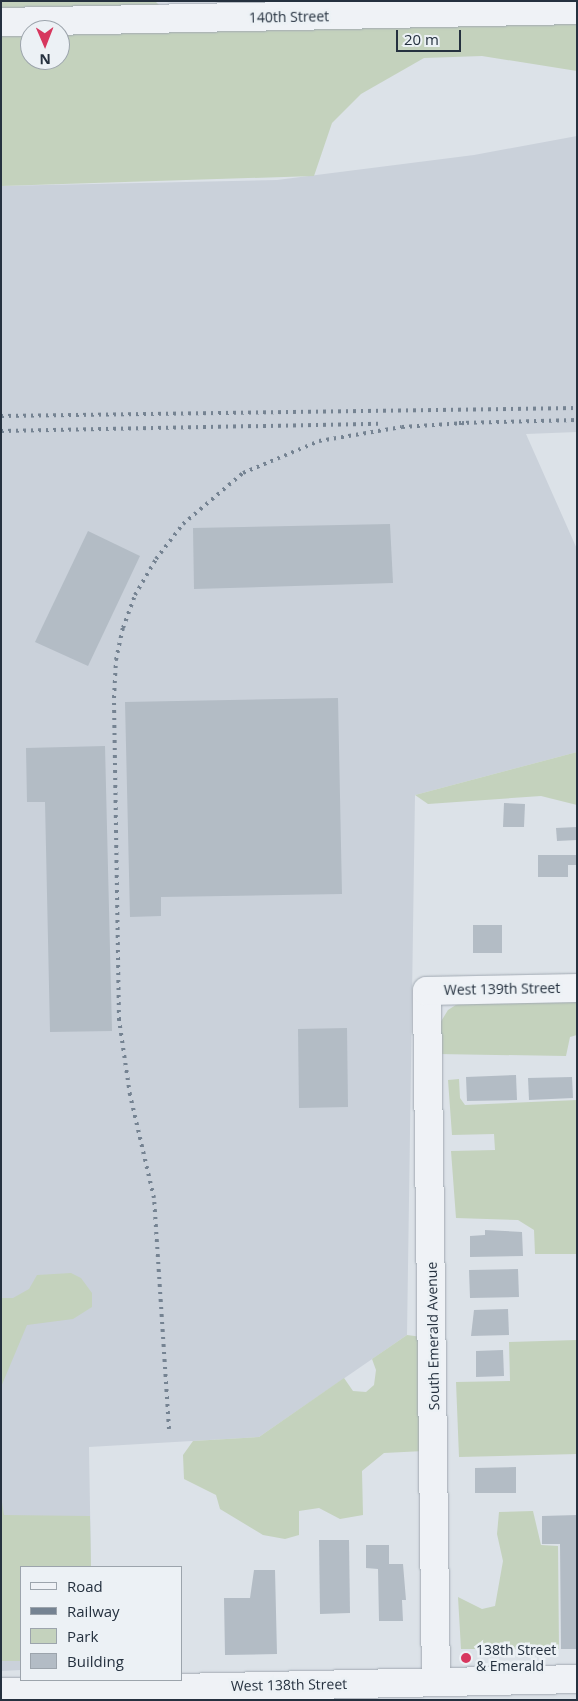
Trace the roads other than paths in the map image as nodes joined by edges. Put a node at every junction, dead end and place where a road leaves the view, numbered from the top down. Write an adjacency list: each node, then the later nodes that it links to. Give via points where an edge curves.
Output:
1 (577, 10): 2 (street, 140th Street)
2 (1, 22)
3 (577, 988): 4 (street, West 139th Street)
4 (427, 991): 6 (street, South Emerald Avenue)
5 (577, 1679): 7 (street, West 138th Street)
6 (436, 1682): 7 (street, West 138th Street); 9 (street, West 138th Street)
7 (468, 1691)
8 (1, 1692): 9 (street, West 138th Street)
9 (106, 1695)

